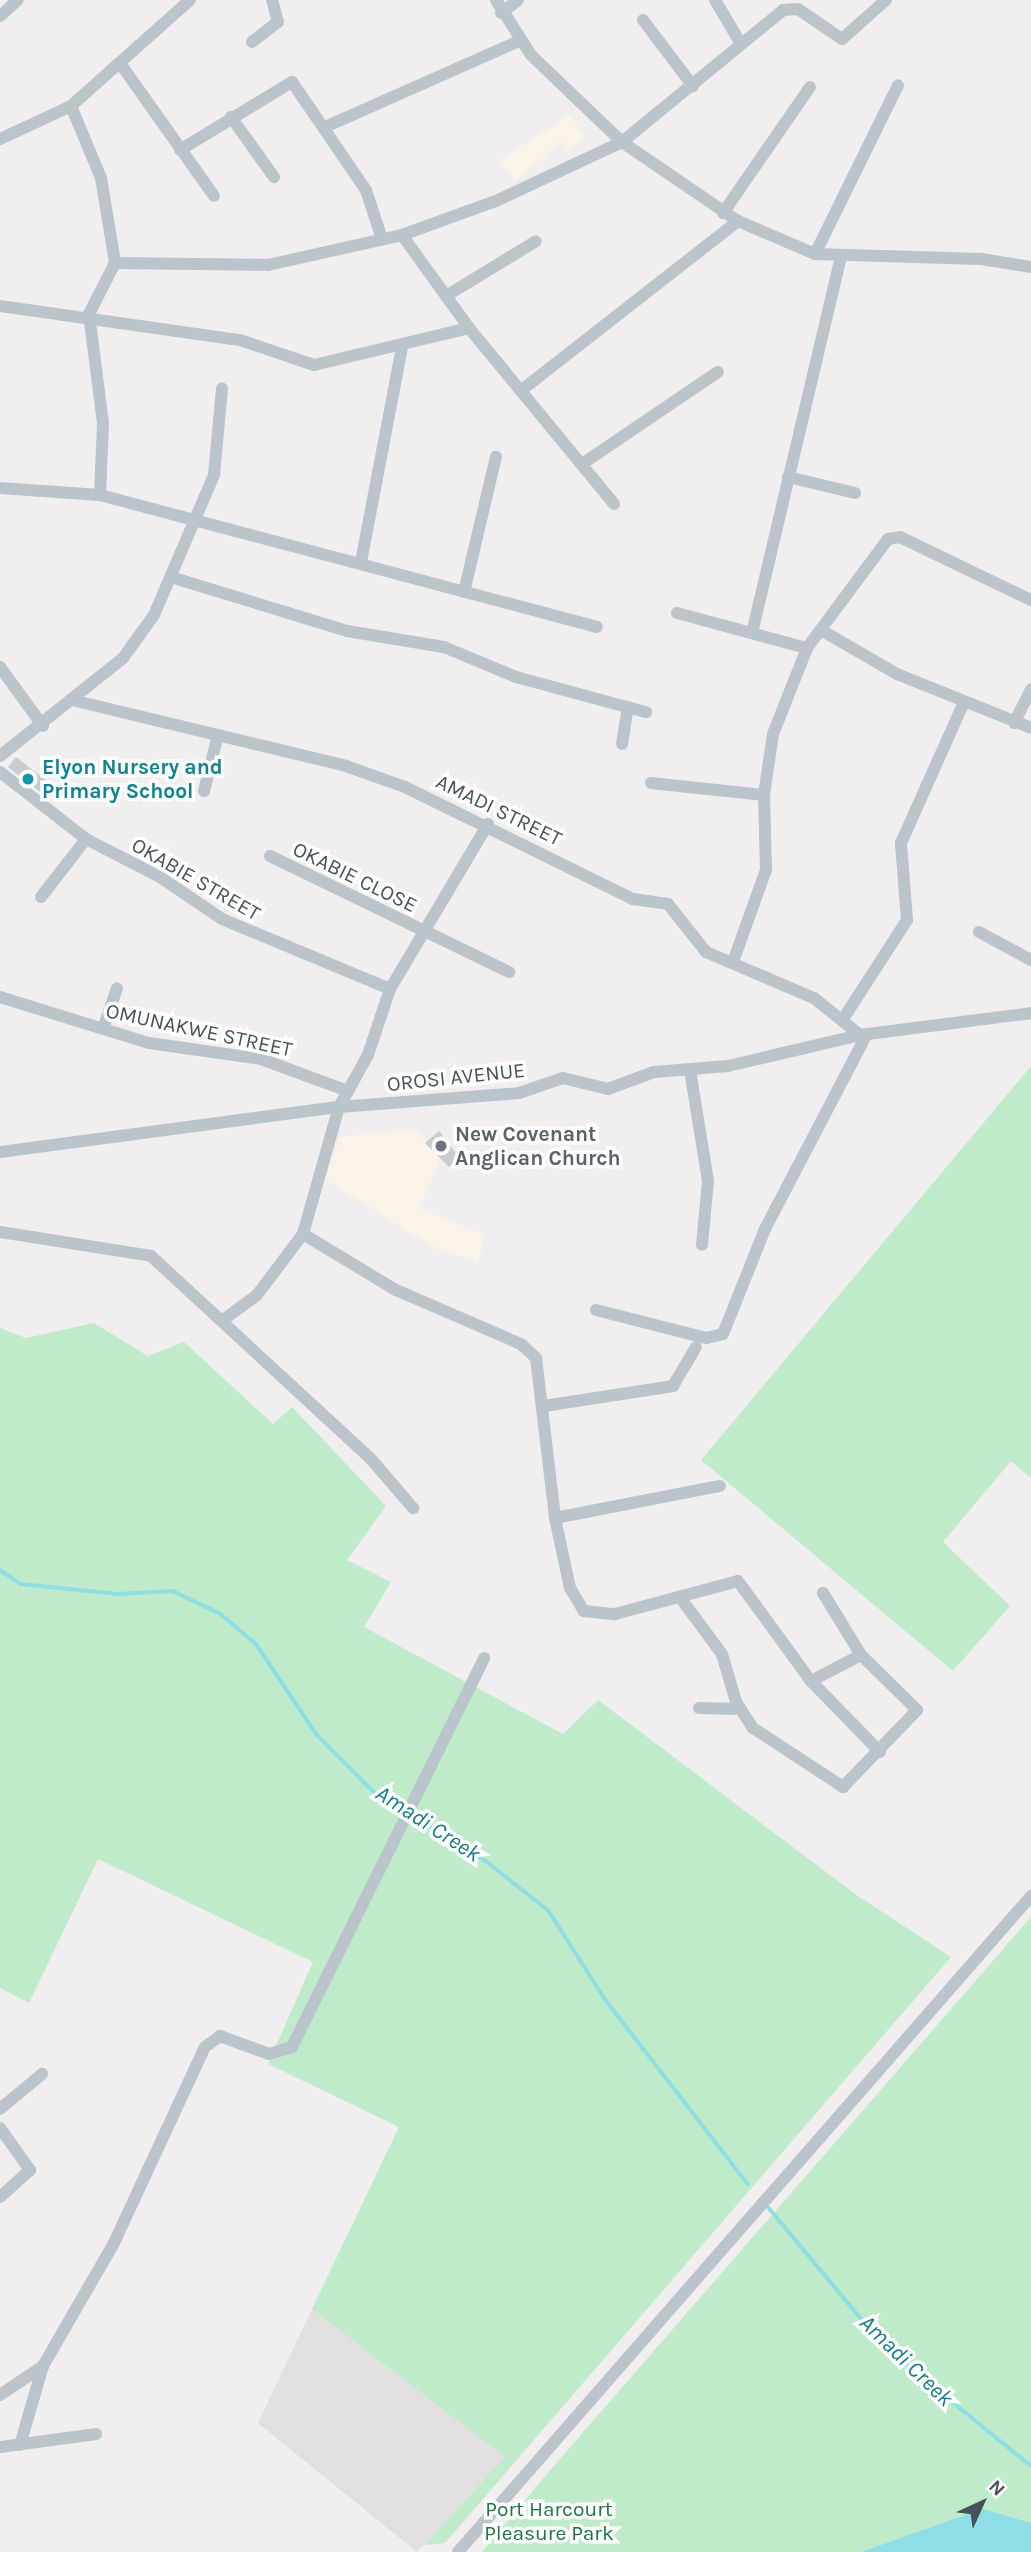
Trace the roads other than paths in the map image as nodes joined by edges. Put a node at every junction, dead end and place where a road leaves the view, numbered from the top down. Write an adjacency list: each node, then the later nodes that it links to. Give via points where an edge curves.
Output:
1 (18, 0): 12 (street)
2 (169, 0): 9 (street)
3 (272, 0): 4 (street); 15 (street, via 278,22)
4 (278, 0)
5 (496, 0): 11 (street)
6 (518, 0): 11 (street)
7 (715, 0): 16 (street)
8 (886, 0): 10 (street, via 842,39)
9 (185, 4): 17 (street)
10 (797, 4): 16 (street)
11 (501, 13): 14 (street)
12 (0, 16)
13 (643, 20): 19 (street)
14 (521, 40): 23 (street); 25 (street)
15 (252, 42)
16 (741, 44): 19 (street)
17 (122, 66): 21 (street); 26 (street)
18 (898, 85): 34 (street)
19 (693, 86): 25 (street)
20 (810, 87): 29 (street)
21 (71, 106): 24 (street); 36 (street, via 101,178)
22 (231, 117): 23 (street, via 292,82); 26 (street); 27 (street)
23 (325, 127): 32 (street, via 372,202)
24 (0, 139)
25 (622, 142): 29 (street); 31 (street, via 496,201)
26 (180, 150): 28 (street)
27 (274, 177)
28 (214, 196)
29 (723, 213): 30 (street)
30 (738, 220): 34 (street); 45 (street)
31 (402, 235): 32 (street); 38 (street)
32 (382, 239): 36 (street, via 268,265)
33 (537, 242): 38 (street)
34 (815, 254): 35 (street)
35 (841, 256): 37 (street, via 981,259); 48 (street)
36 (115, 263): 40 (street)
37 (1031, 267)
38 (446, 296): 41 (street)
39 (0, 306): 40 (street)
40 (89, 314): 42 (street, via 123,327 240,340 314,365); 51 (street, via 103,423)
41 (468, 328): 42 (street); 45 (street)
42 (402, 347): 54 (street)
43 (718, 372): 47 (street)
44 (222, 388): 53 (street, via 217,463)
45 (523, 389): 47 (street)
46 (496, 457): 56 (street)
47 (582, 464): 52 (street)
48 (789, 477): 50 (street); 61 (street)
49 (0, 488): 51 (street)
50 (855, 493)
51 (100, 495): 53 (street)
52 (614, 504)
53 (192, 520): 54 (street); 55 (street)
54 (361, 562): 56 (street)
55 (174, 578): 65 (street, via 141,635); 67 (street, via 346,631 444,647 516,677)
56 (464, 592): 59 (street)
57 (1031, 600): 60 (street, via 894,536)
58 (677, 613): 61 (street)
59 (597, 627)
60 (821, 630): 62 (street); 66 (street, via 897,674)
61 (751, 634): 62 (street)
62 (807, 648): 78 (street, via 773,734)
63 (0, 667): 70 (street)
64 (1031, 688): 69 (street)
65 (76, 701): 70 (street); 72 (street, AMADI STREET)
66 (964, 702): 69 (street); 92 (street, via 901,843 898,859 911,901 907,920)
67 (628, 708): 68 (street); 73 (street)
68 (646, 712)
69 (1014, 723): 71 (street)
70 (43, 726): 74 (street)
71 (1031, 728)
72 (218, 735): 77 (street); 79 (street, AMADI STREET, via 346,766)
73 (622, 744)
74 (0, 756)
75 (0, 772): 80 (street, OKABIE STREET)
76 (651, 783): 78 (street)
77 (204, 791)
78 (764, 794): 86 (street, via 766,870)
79 (488, 824): 83 (street); 86 (street, AMADI STREET, via 633,899 668,904 697,944)
80 (86, 839): 82 (street); 89 (street, OKABIE STREET, via 153,872 240,929)
81 (270, 856): 83 (street, OKABIE CLOSE)
82 (41, 897)
83 (423, 932): 87 (street, OKABIE CLOSE); 89 (street)
84 (979, 932): 85 (street)
85 (1031, 960)
86 (733, 962): 92 (street, AMADI STREET, via 814,998)
87 (509, 972)
88 (117, 988): 93 (street)
89 (390, 989): 96 (street, via 368,1055)
90 (0, 996): 93 (street, OMUNAKWE STREET)
91 (1031, 1013): 94 (street, OROSI AVENUE)
92 (844, 1019): 94 (street, AMADI STREET)
93 (103, 1029): 96 (street, OMUNAKWE STREET, via 261,1059)
94 (864, 1035): 95 (street, OROSI AVENUE, via 794,1054); 102 (street, via 765,1229 723,1334 706,1338)
95 (690, 1070): 97 (street, OROSI AVENUE, via 654,1072 600,1090 563,1078 519,1093); 101 (street, via 708,1181)
96 (348, 1091): 97 (street)
97 (339, 1107): 98 (street, OROSI AVENUE); 100 (street)
98 (0, 1152)
99 (0, 1231): 103 (street, via 143,1253)
100 (303, 1234): 103 (street, via 257,1295); 105 (street, via 396,1290 530,1350 541,1369)
101 (702, 1245)
102 (596, 1310)
103 (223, 1320): 107 (street, via 371,1459)
104 (696, 1347): 105 (street, via 673,1387)
105 (544, 1406): 108 (street)
106 (720, 1486): 108 (street)
107 (413, 1508)
108 (555, 1518): 110 (street, via 570,1588 584,1611 615,1614)
109 (823, 1593): 111 (street)
110 (682, 1600): 113 (street, via 738,1581); 115 (street, via 722,1654)
111 (861, 1655): 113 (street); 116 (street, via 917,1710)
112 (484, 1658): 122 (street, via 292,2047 269,2054 220,2036 205,2048 113,2245)
113 (811, 1681): 116 (street)
114 (699, 1708): 115 (street)
115 (739, 1709): 116 (street, via 771,1744 840,1787)
116 (880, 1752)
117 (1031, 1896): 127 (street)
118 (42, 2074): 119 (street)
119 (0, 2109)
120 (0, 2128): 121 (street, via 30,2170)
121 (0, 2197)
122 (43, 2366): 123 (street); 125 (street)
123 (0, 2395)
124 (96, 2434): 125 (street)
125 (20, 2445): 126 (street)
126 (0, 2448)
127 (458, 2552)

